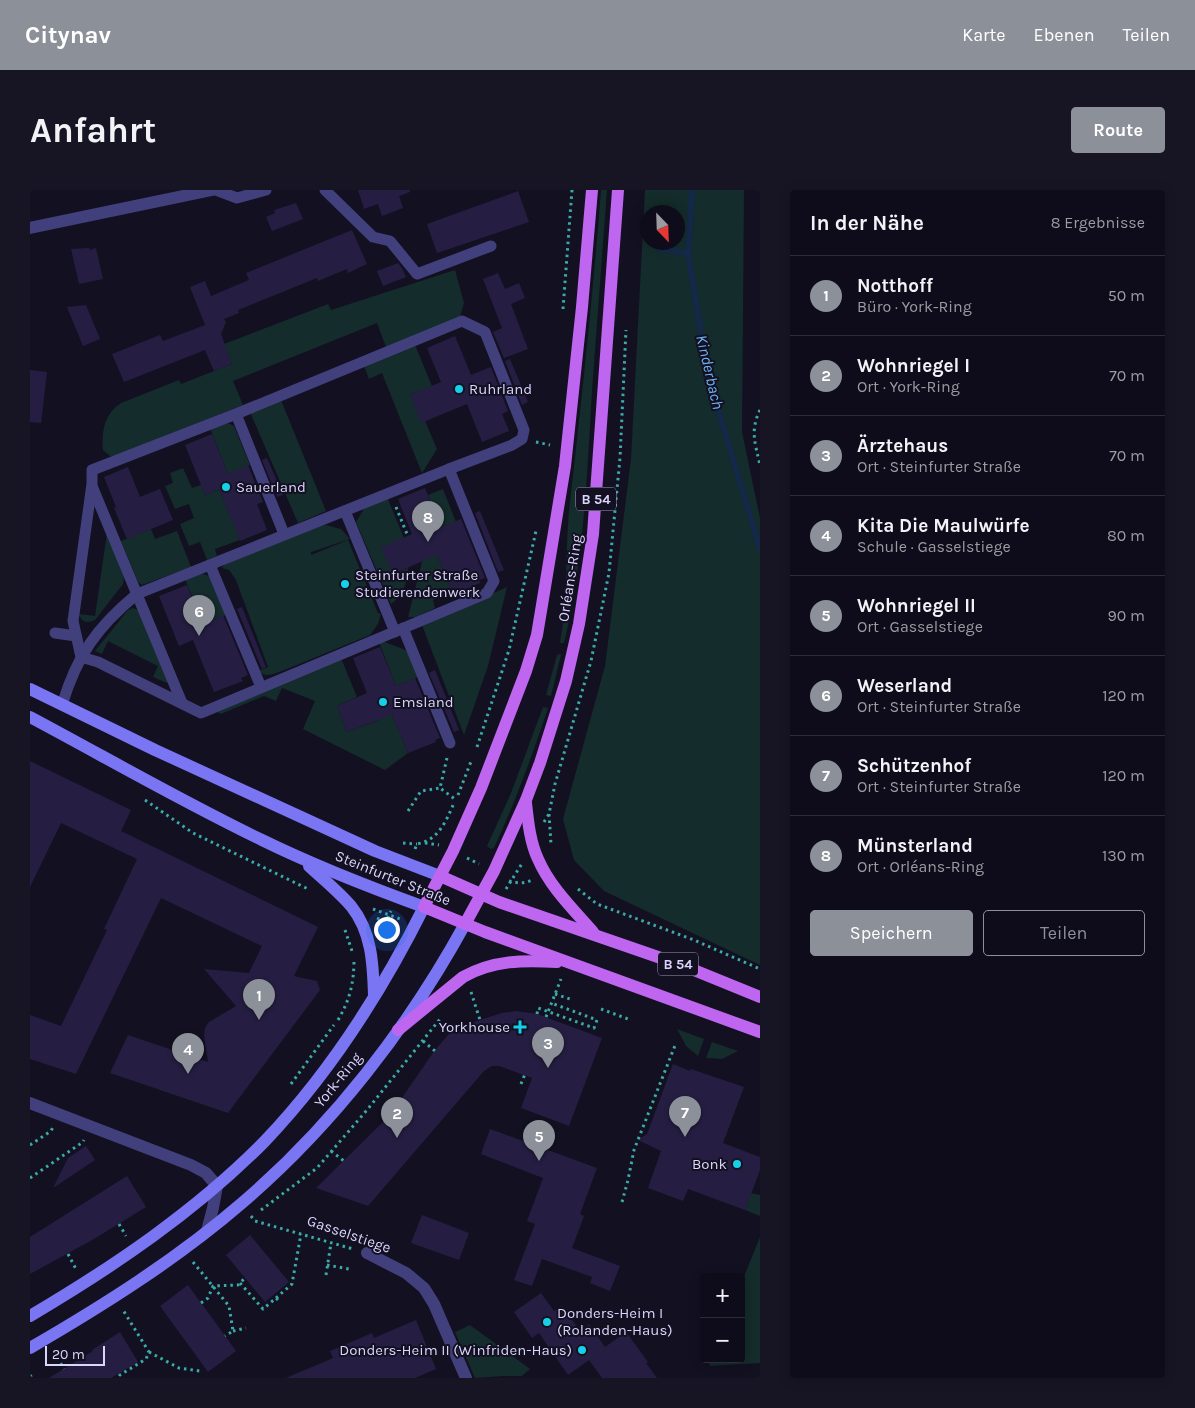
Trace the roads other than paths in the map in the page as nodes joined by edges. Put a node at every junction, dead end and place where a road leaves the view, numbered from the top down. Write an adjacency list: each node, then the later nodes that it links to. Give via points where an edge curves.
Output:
1 (214, 190): 2 (lane, via 237,198); 6 (street)
2 (266, 190)
3 (325, 190): 7 (lane, via 373,237 390,240 417,274)
4 (592, 190): 27 (main road, Orléans-Ring / B 54, via 565,466 537,635 481,788)
5 (618, 190): 25 (main road, Orléans-Ring / B 54, via 587,579 566,681)
6 (30, 228)
7 (491, 246)
8 (236, 414): 9 (lane, via 462,321 484,332 524,430 522,439 512,445); 10 (lane, via 92,470); 12 (lane)
9 (448, 469): 11 (lane); 15 (lane, via 494,581 487,593)
10 (92, 484): 14 (lane); 17 (lane, via 73,621)
11 (345, 511): 12 (lane); 15 (lane)
12 (284, 534): 13 (lane)
13 (210, 565): 14 (lane); 19 (lane)
14 (137, 594): 18 (lane, via 103,625); 21 (lane)
15 (399, 630): 19 (lane); 24 (lane)
16 (55, 633): 17 (lane)
17 (76, 636): 18 (lane)
18 (81, 657): 21 (lane); 22 (lane)
19 (261, 687): 21 (lane, via 201,712)
20 (30, 689): 22 (main road, Steinfurter Straße)
21 (182, 703)
22 (62, 705): 27 (main road, Steinfurter Straße, via 357,842)
23 (30, 717): 26 (main road, Steinfurter Straße)
24 (450, 742)
25 (526, 800): 28 (main road, Orléans-Ring); 31 (main road, B 54, via 533,843 545,874)
26 (302, 859): 29 (main road, Steinfurter Straße); 33 (main road, via 347,901 360,920 372,954)
27 (440, 876): 28 (main road, Steinfurter Straße); 29 (main road, B 54)
28 (481, 894): 30 (main road, Orléans-Ring); 31 (main road, Steinfurter Straße)
29 (424, 908): 30 (main road, Steinfurter Straße / B 54); 33 (main road, York-Ring)
30 (465, 924): 32 (main road, Steinfurter Straße / B 54); 35 (main road, York-Ring, via 441,967)
31 (595, 934): 34 (main road, Steinfurter Straße / B 54)
32 (572, 963): 35 (main road, via 526,960 481,968 463,977); 36 (main road, Steinfurter Straße / B 54)
33 (374, 995): 38 (main road, York-Ring, via 309,1090 264,1141)
34 (760, 997)
35 (398, 1030): 39 (main road, York-Ring, via 321,1127 271,1177)
36 (760, 1032)
37 (30, 1103): 38 (street, via 191,1166 206,1174)
38 (217, 1186): 39 (street); 41 (main road, York-Ring, via 134,1249)
39 (207, 1231): 42 (main road, York-Ring, via 114,1297)
40 (367, 1253): 43 (street, Gasselstiege, via 406,1273 424,1288)
41 (30, 1316)
42 (30, 1348)
43 (466, 1378)

